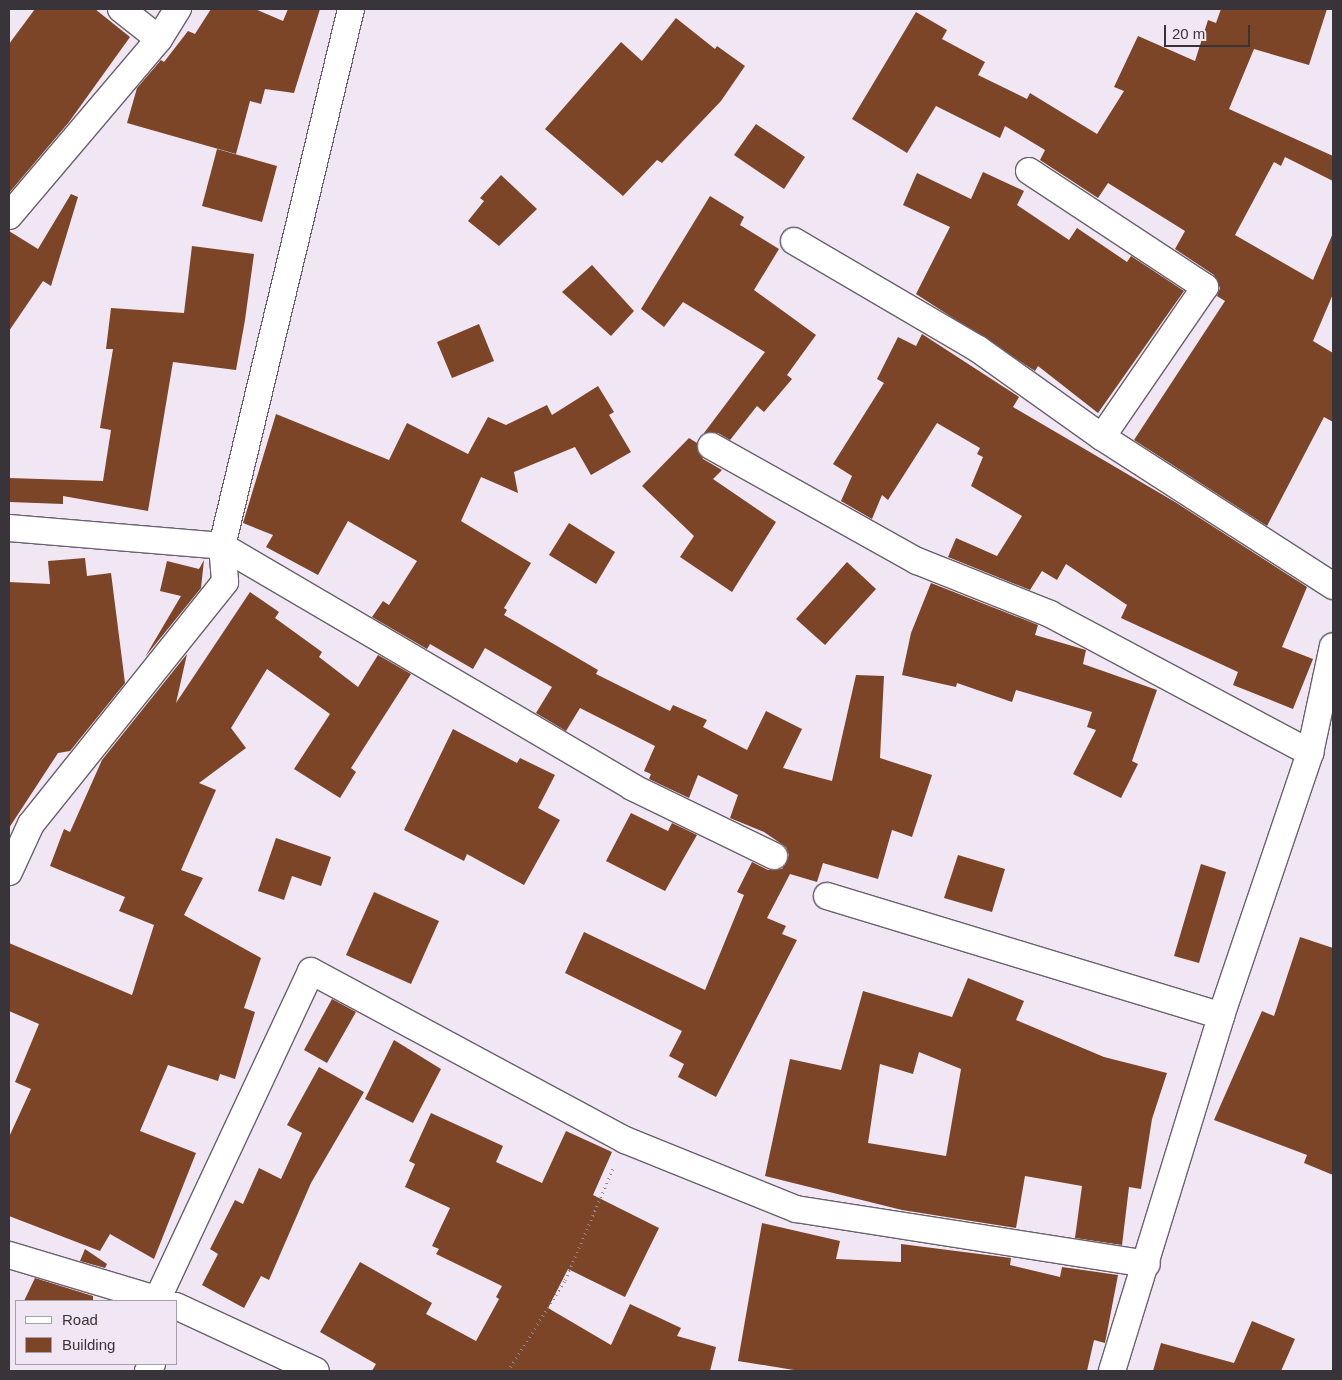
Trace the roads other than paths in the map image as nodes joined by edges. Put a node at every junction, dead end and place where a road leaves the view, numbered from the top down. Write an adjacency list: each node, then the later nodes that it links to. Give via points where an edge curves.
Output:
1 (121, 9): 4 (street)
2 (178, 9): 4 (street)
3 (351, 9): 11 (street)
4 (159, 39): 6 (street)
5 (1029, 172): 8 (street, via 1205,287)
6 (9, 216)
7 (794, 240): 8 (street, via 978,349)
8 (1102, 437): 12 (street)
9 (711, 446): 14 (street, via 917,561 1050,614)
10 (9, 528): 11 (street)
11 (222, 546): 15 (street, via 591,764); 16 (street, via 225,582 30,824)
12 (1333, 586)
13 (1333, 646): 14 (street)
14 (1310, 753): 18 (street)
15 (774, 856)
16 (10, 868)
17 (827, 896): 18 (street)
18 (1222, 1016): 20 (street)
19 (9, 1255): 21 (street)
20 (1147, 1264): 22 (street, via 796,1209 624,1140 310,971); 25 (street)
21 (147, 1300)
22 (174, 1300)
23 (178, 1311): 24 (street)
24 (316, 1371)
25 (1112, 1371)

